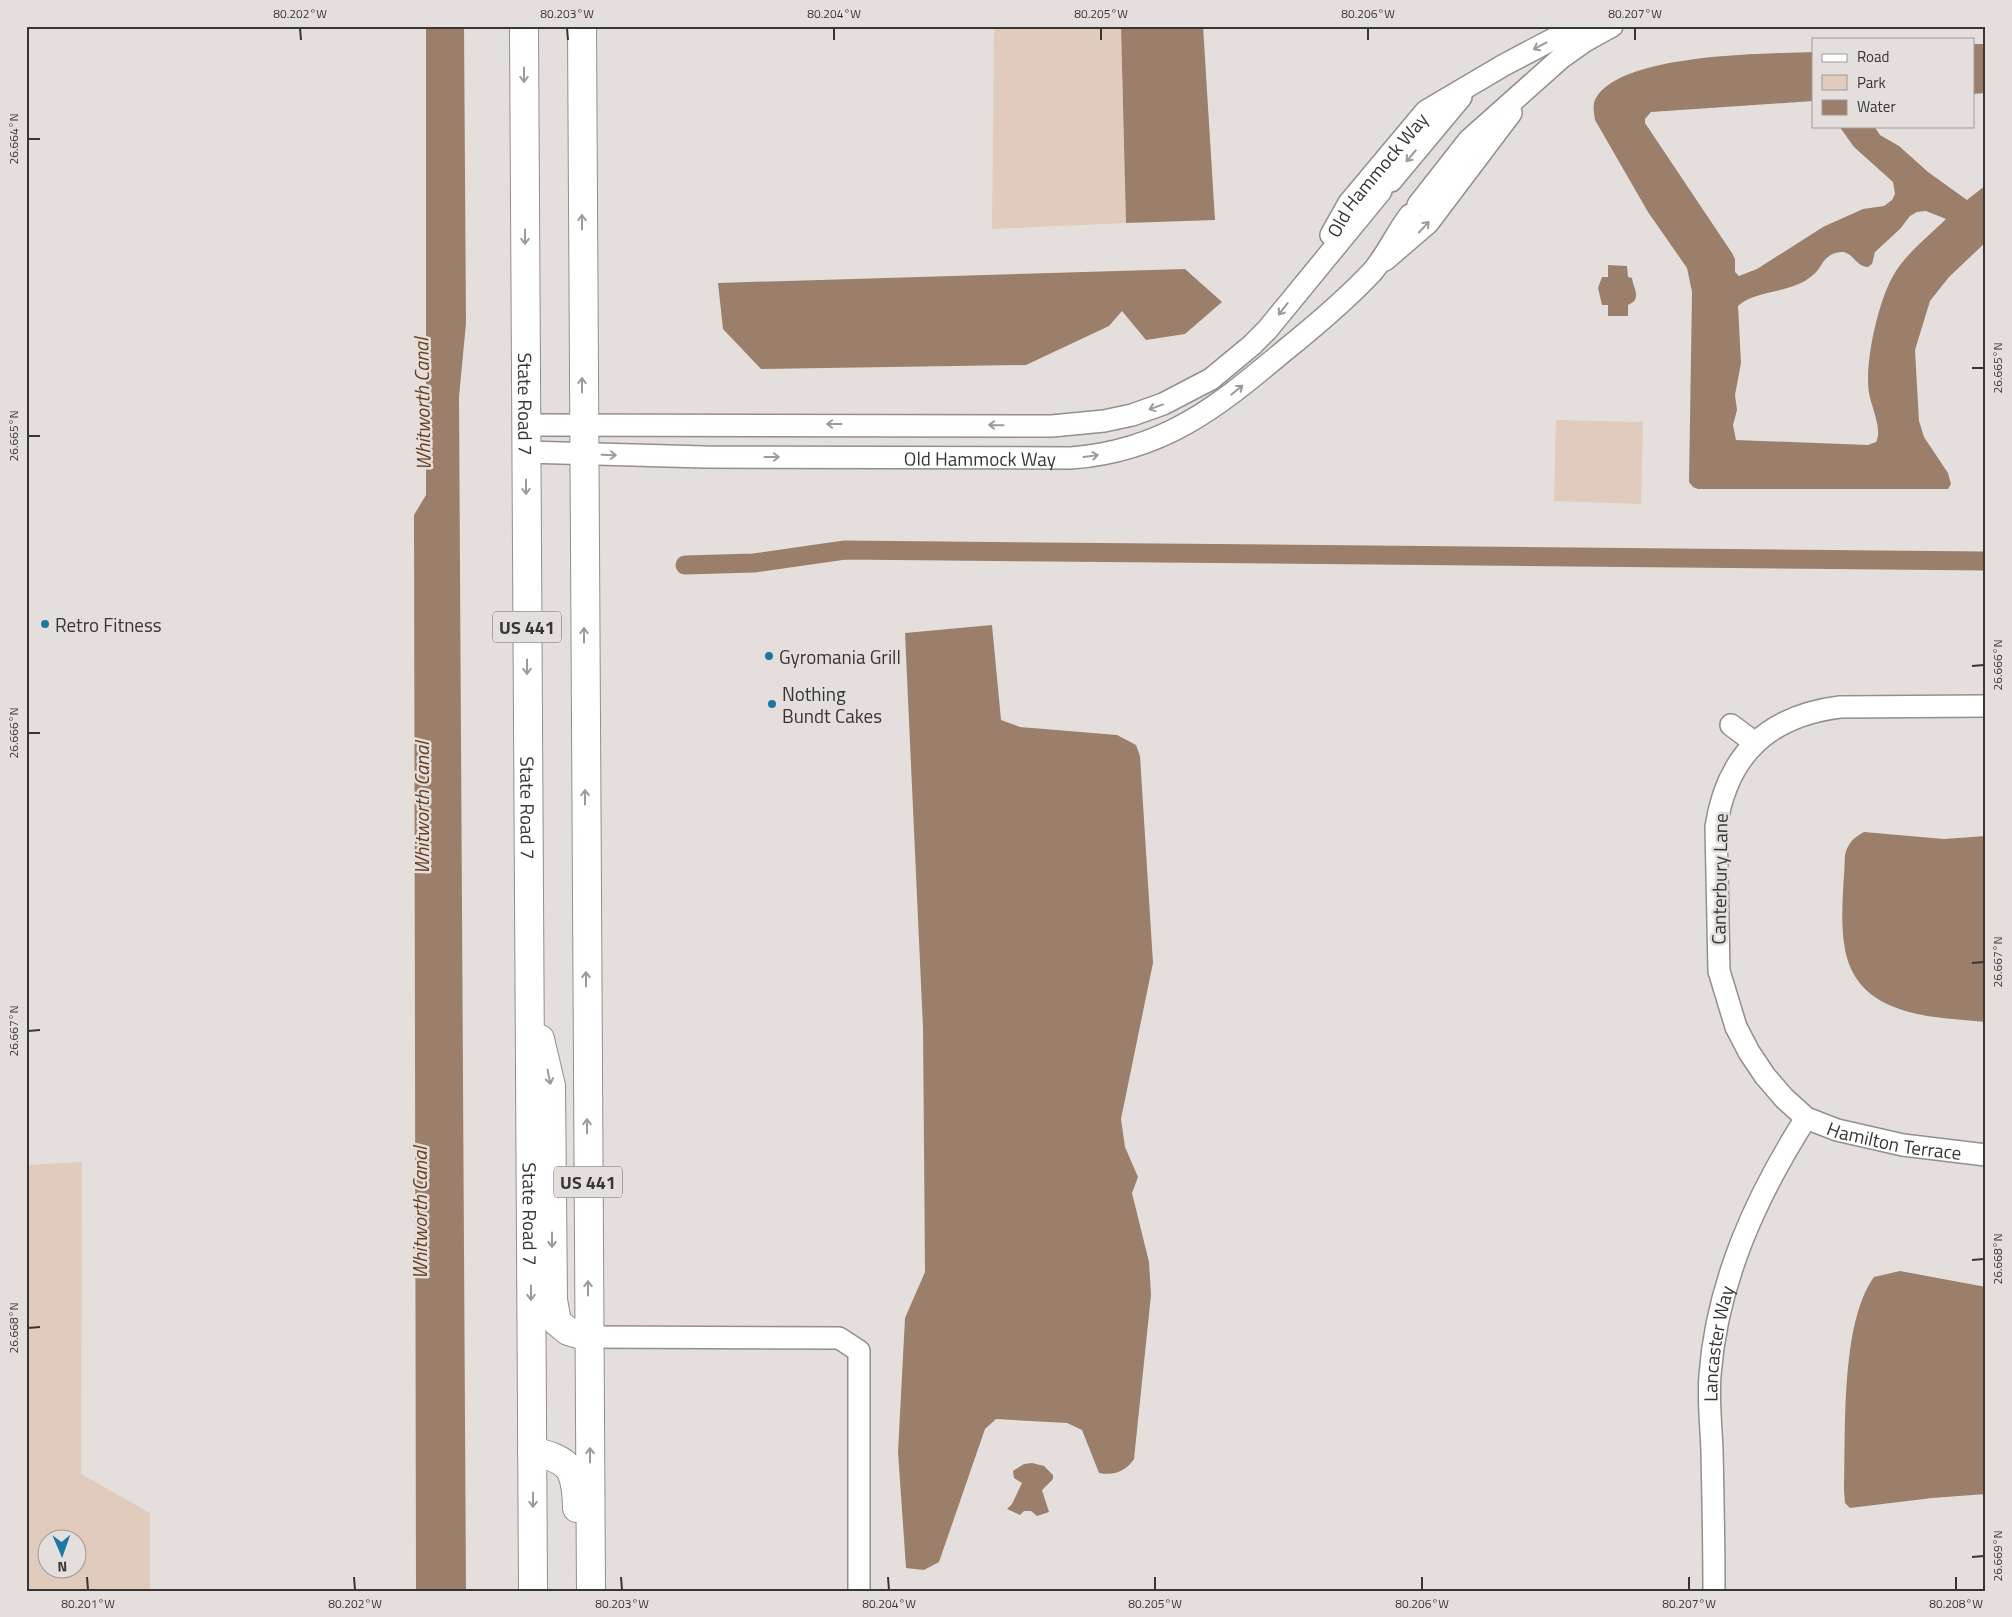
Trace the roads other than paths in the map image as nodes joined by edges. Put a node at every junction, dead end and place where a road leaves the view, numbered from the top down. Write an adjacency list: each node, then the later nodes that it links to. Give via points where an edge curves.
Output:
1 (524, 26): 10 (main road, State Road 7 / US 441, one-way to 10)
2 (582, 26): 9 (main road, US 441, one-way to 2)
3 (1584, 26): 5 (street, Old Hammock Way, one-way to 5, via 1561,35)
4 (1612, 26): 6 (street, Old Hammock Way, via 1585,41)
5 (1471, 85): 8 (street, Old Hammock Way, one-way to 8); 8 (street, Old Hammock Way, via 1426,111 1349,203)
6 (1530, 85): 7 (street, Old Hammock Way, one-way to 6, via 1428,223 1502,128); 7 (street, Old Hammock Way, via 1469,140 1397,231)
7 (1374, 270): 12 (street, Old Hammock Way, one-way to 7, via 1071,458 1117,452 1161,437 1216,407 1338,306)
8 (1302, 285): 9 (street, Old Hammock Way, one-way to 9, via 1257,340 1211,379 1163,404 1104,421 1052,426)
9 (582, 425): 10 (street, Old Hammock Way); 12 (main road, US 441)
10 (525, 426): 11 (main road, State Road 7 / US 441)
11 (525, 452): 12 (street, Old Hammock Way); 16 (main road, State Road 7 / US 441, one-way to 16)
12 (582, 454): 19 (main road, US 441, one-way to 12)
13 (1986, 706): 15 (street, Canterbury Lane, via 1817,710 1773,728)
14 (1732, 725): 15 (street)
15 (1755, 743): 17 (street, Canterbury Lane, via 1739,761 1728,781 1716,827 1719,971 1729,1008 1749,1052 1778,1091)
16 (529, 1015): 19 (main road, one-way to 19, via 542,1043 551,1086 552,1300 557,1322 568,1331); 20 (main road, State Road 7 / US 441, one-way to 20)
17 (1806, 1118): 18 (street, Hamilton Terrace, via 1870,1139); 24 (street, Lancaster Way, via 1781,1157 1749,1223 1727,1285 1717,1330 1710,1375)
18 (1986, 1154)
19 (589, 1337): 22 (main road, US 441, one-way to 19); 23 (street, via 839,1338 859,1351)
20 (532, 1451): 21 (main road, State Road 7 / US 441, one-way to 21); 22 (main road, via 556,1456 566,1464 576,1483 577,1543)
21 (533, 1591)
22 (590, 1591)
23 (859, 1591)
24 (1714, 1591)

